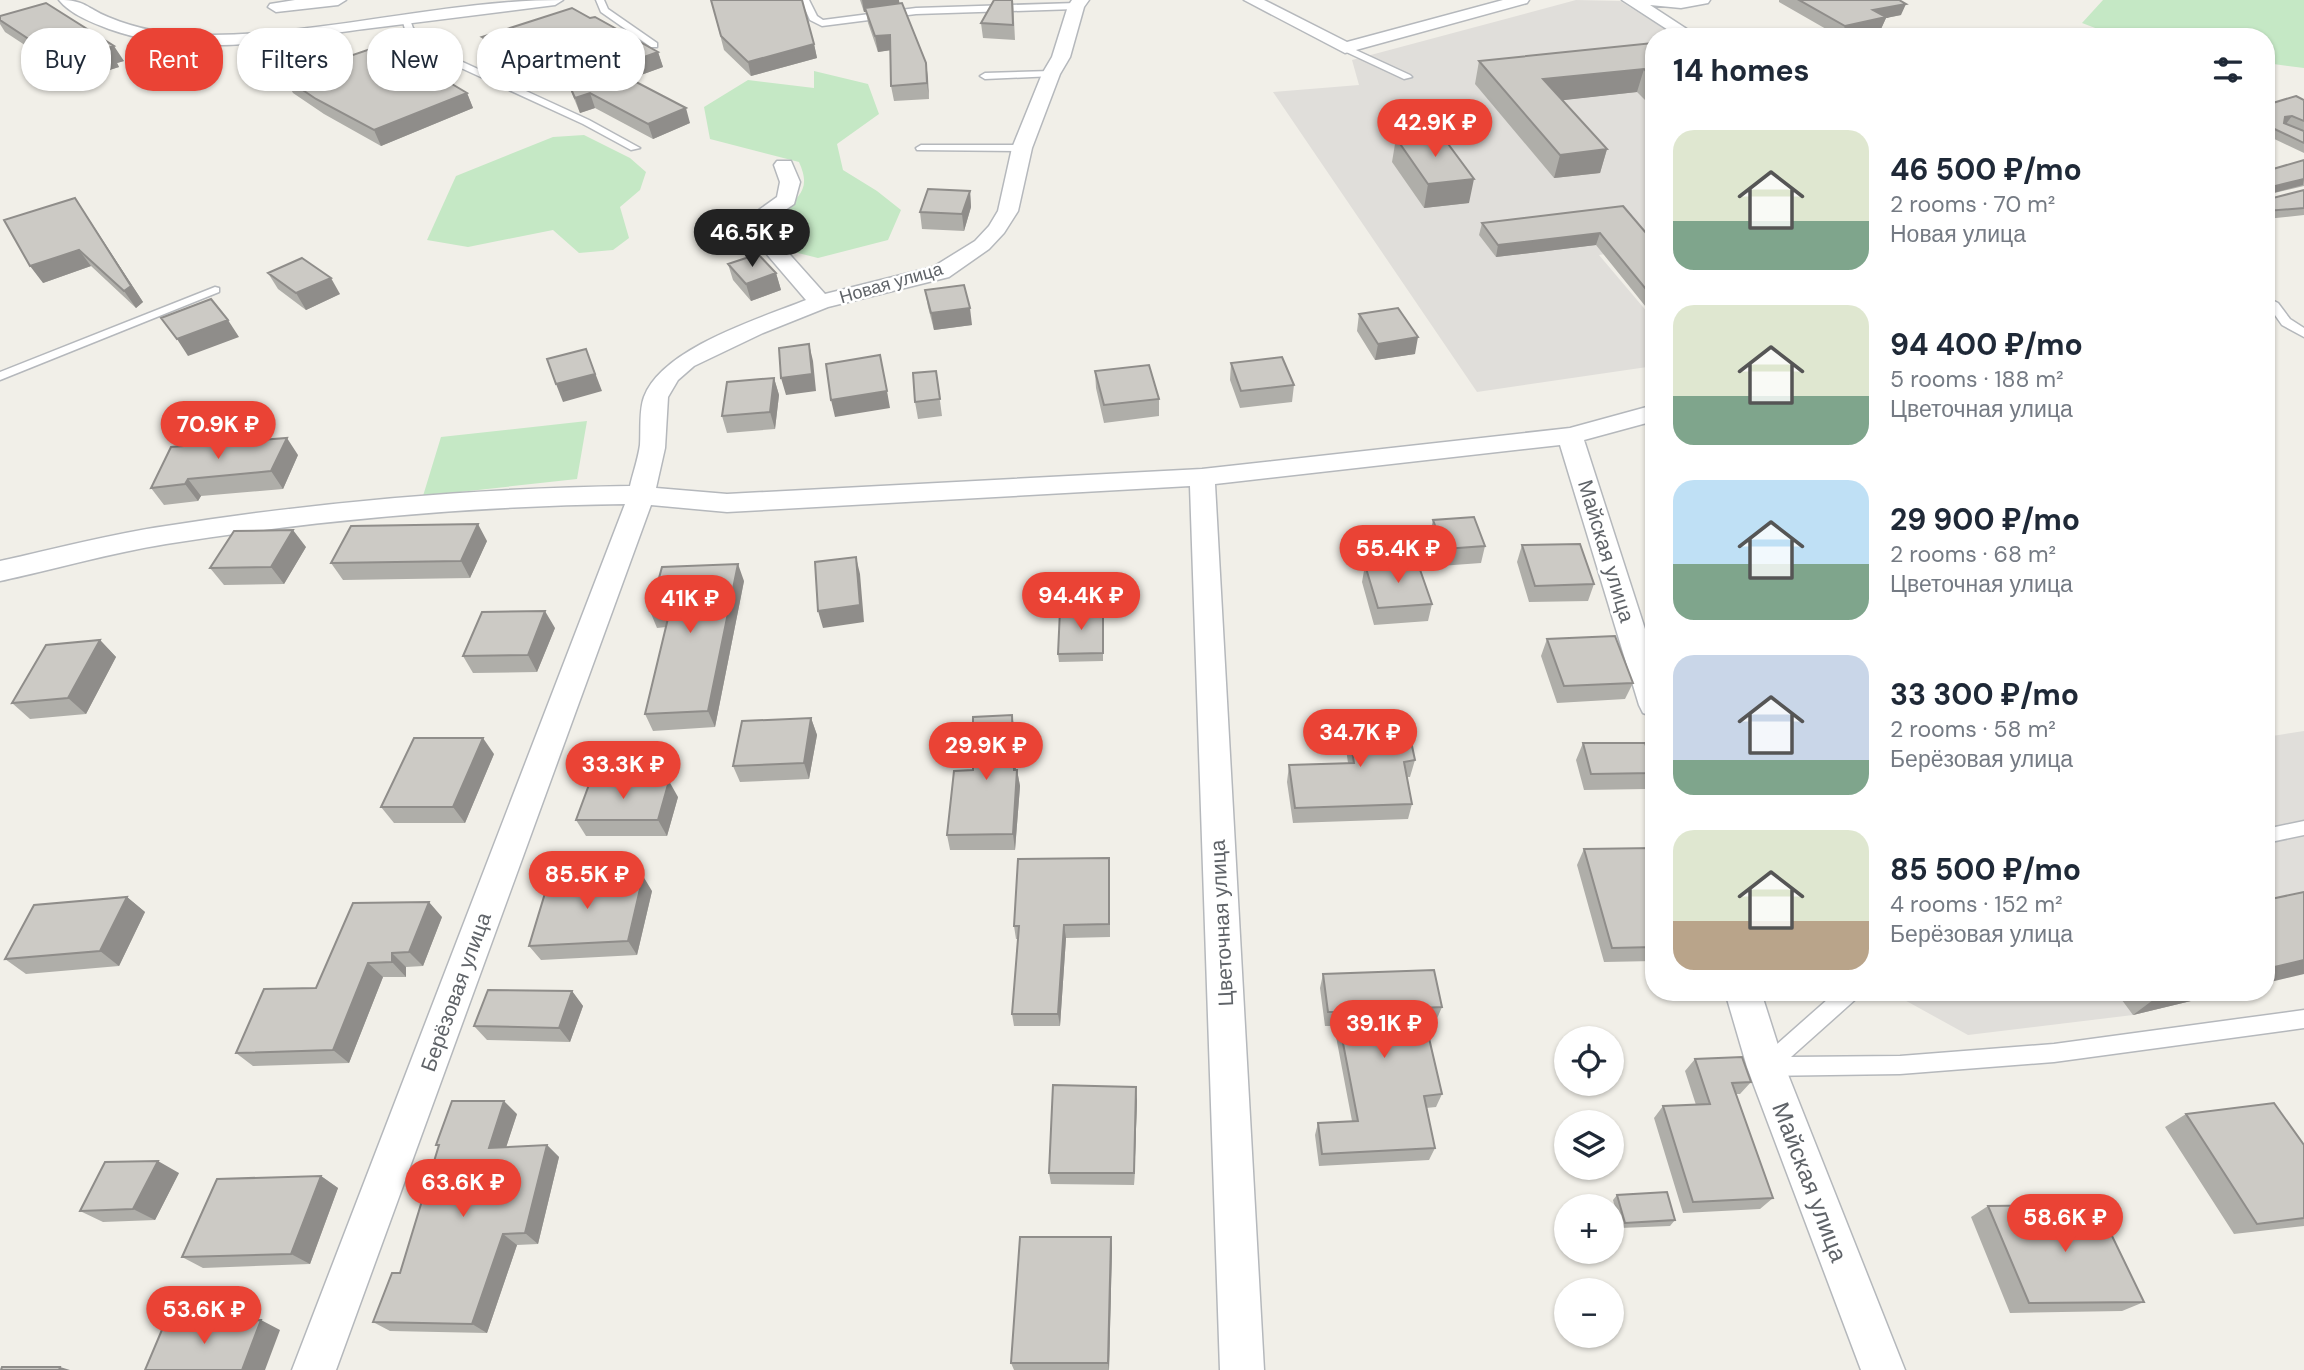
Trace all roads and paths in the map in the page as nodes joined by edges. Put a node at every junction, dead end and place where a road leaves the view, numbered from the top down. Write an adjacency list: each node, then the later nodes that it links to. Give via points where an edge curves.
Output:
1 (67, 0): 15 (street, via 119,27 156,37 198,40)
2 (338, 0): 13 (street)
3 (384, 0): 15 (street)
4 (555, 0): 14 (street)
5 (600, 0): 17 (lane, via 604,10)
6 (805, 0): 12 (lane, via 813,18 822,23 916,11)
7 (1252, 0): 18 (street)
8 (1521, 0): 18 (street)
9 (1630, 0): 16 (street)
10 (1643, 0): 11 (street)
11 (1702, 0)
12 (1078, 3): 19 (street, Новая улица)
13 (276, 7)
14 (406, 19): 15 (street); 22 (lane, via 419,40 452,60)
15 (382, 22)
16 (1676, 28)
17 (654, 45)
18 (1345, 48): 21 (lane)
19 (1051, 74): 20 (lane); 24 (street, Новая улица)
20 (985, 76)
21 (1407, 77)
22 (635, 148)
23 (921, 148): 24 (lane)
24 (1022, 148): 27 (street, Новая улица, via 1008,211 982,245 941,272)
25 (784, 165): 27 (street, via 790,183 787,200 763,216 756,230)
26 (215, 290): 30 (lane)
27 (820, 302): 34 (street, Новая улица, via 707,349 668,376 656,397 652,448)
28 (2275, 306): 29 (lane, via 2286,322)
29 (2304, 334)
30 (0, 376)
31 (1645, 415): 32 (street)
32 (1570, 436): 33 (street); 36 (street, Майская улица)
33 (1202, 477): 34 (street, via 727,503); 44 (street, Цветочная улица)
34 (641, 495): 35 (street, via 397,506 164,535); 43 (street, Берёзовая улица)
35 (0, 571)
36 (1645, 676)
37 (2304, 828): 38 (lane)
38 (2275, 834)
39 (1746, 1001): 42 (street, Майская улица)
40 (1840, 1001): 42 (lane)
41 (2304, 1019): 42 (lane, via 2054,1053 1900,1065)
42 (1766, 1067): 45 (street, Майская улица)
43 (314, 1370)
44 (1242, 1370)
45 (1883, 1370)

